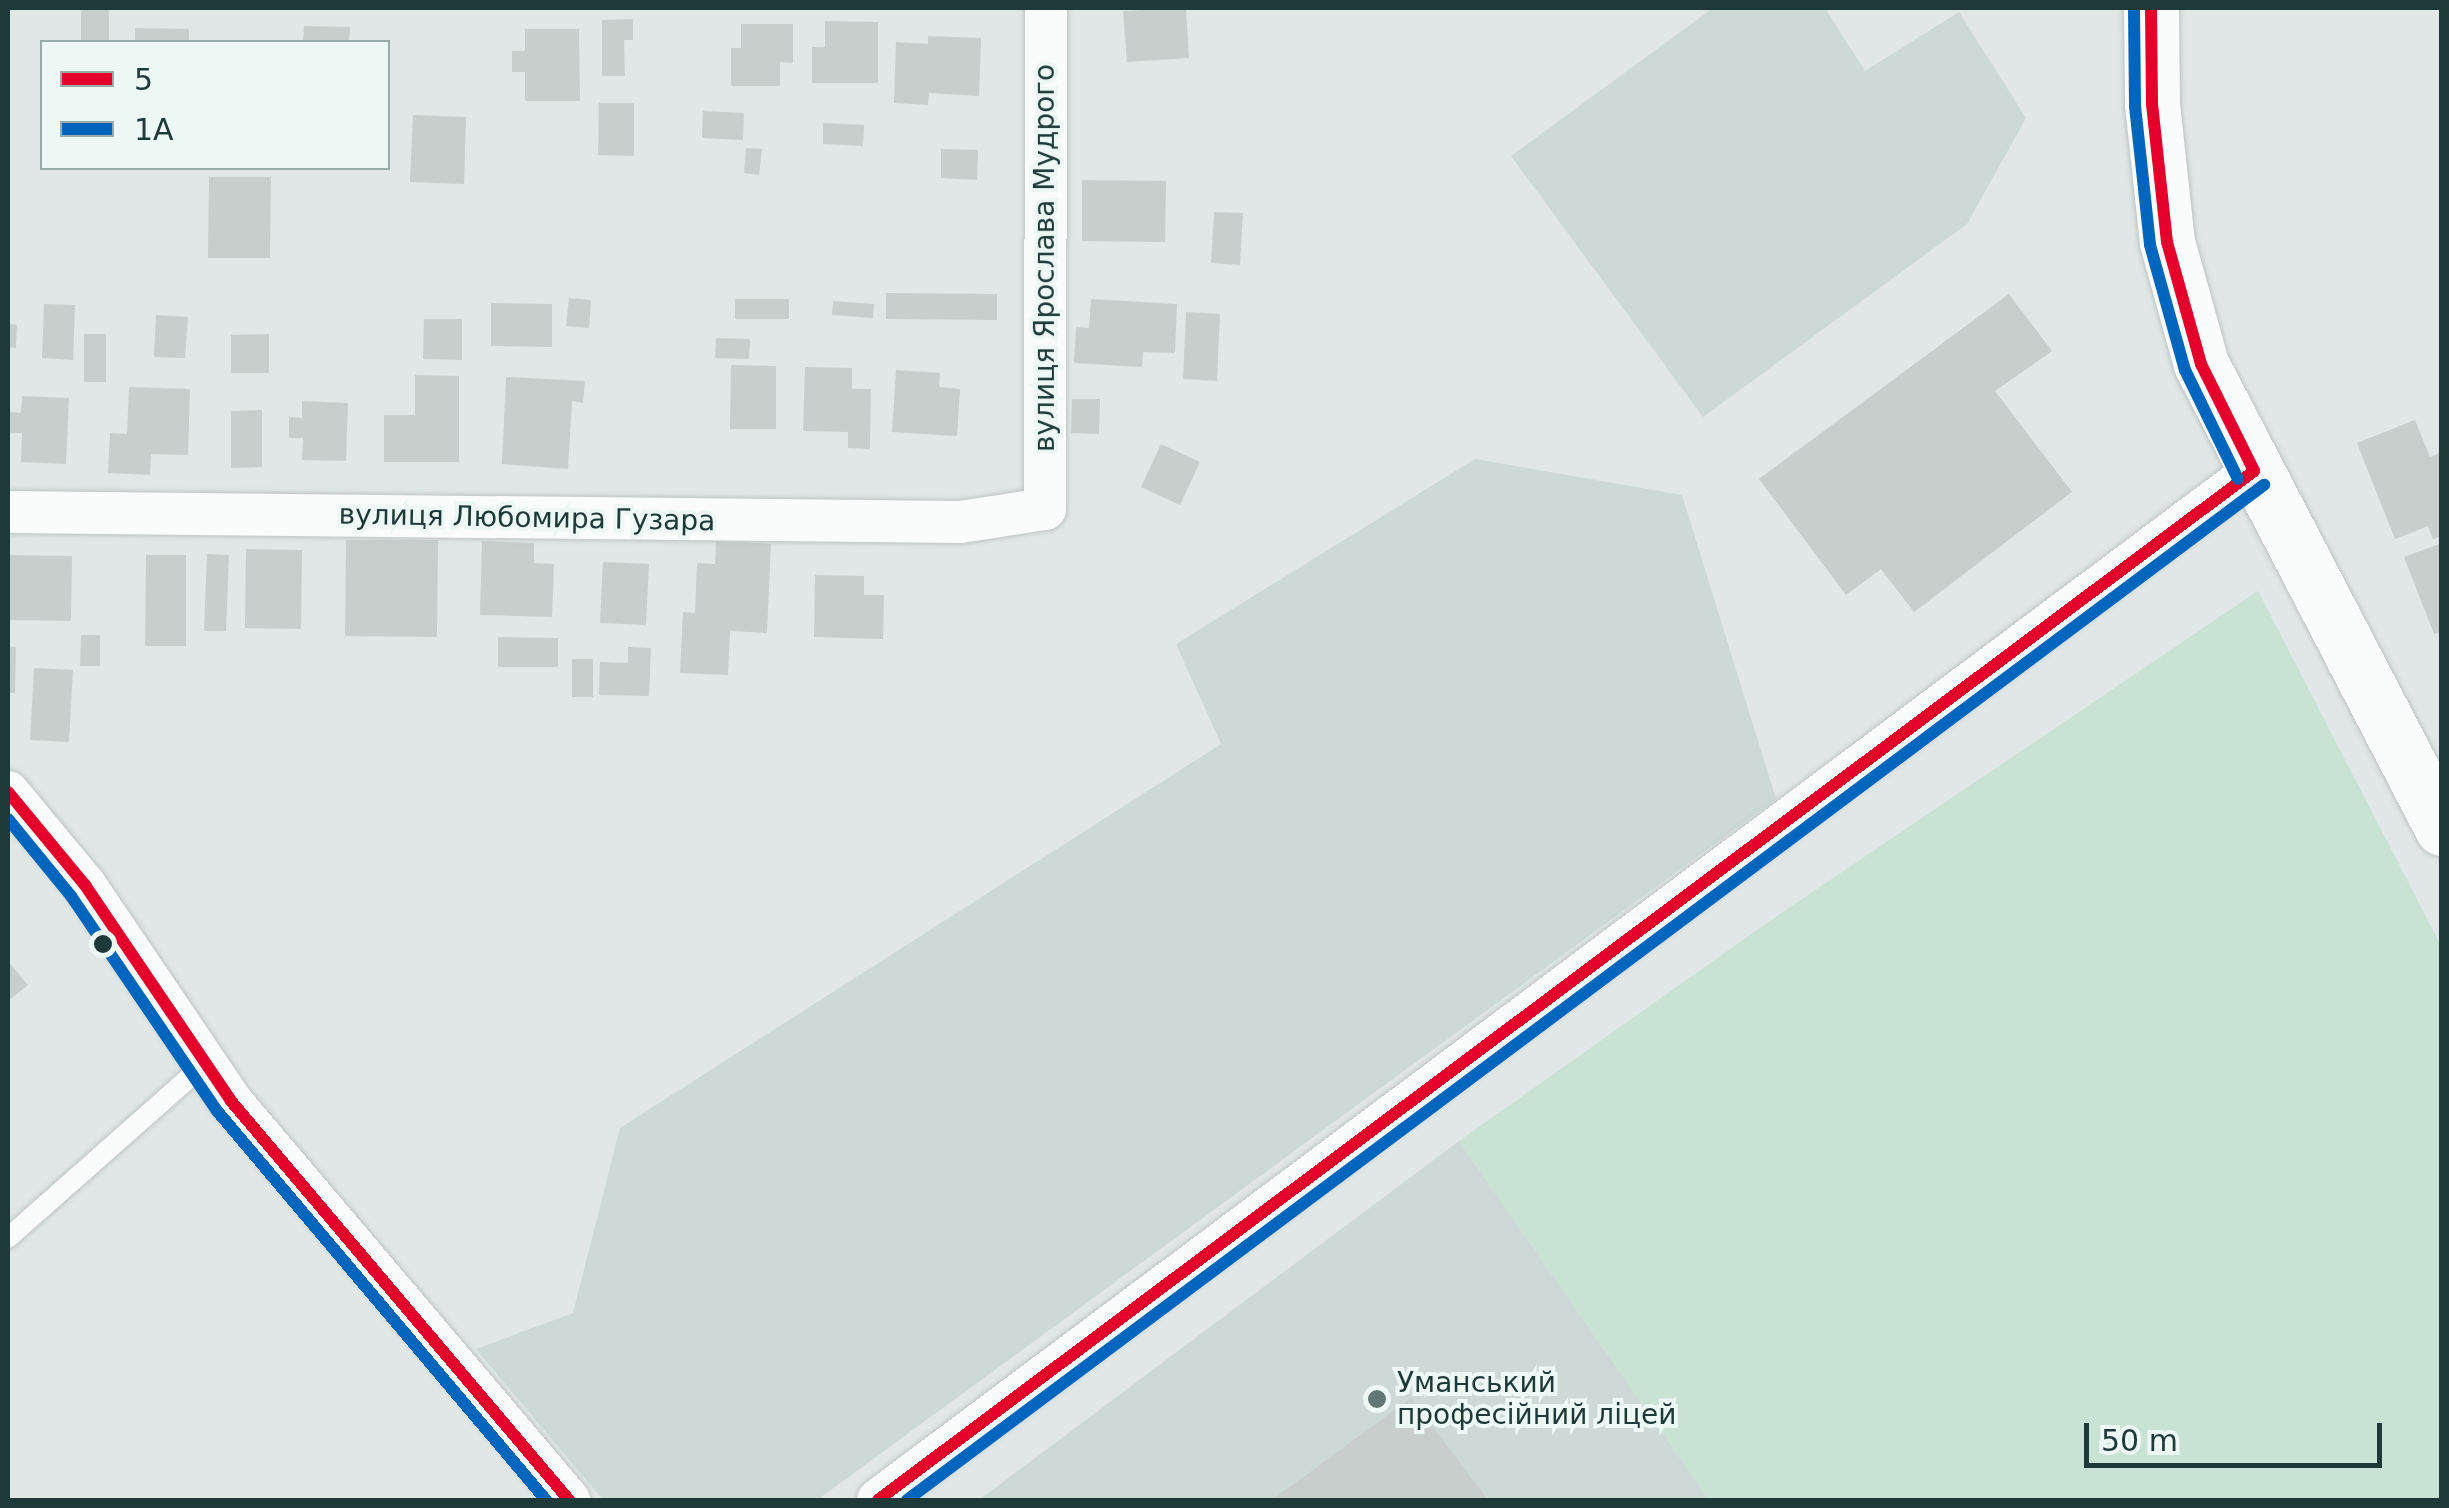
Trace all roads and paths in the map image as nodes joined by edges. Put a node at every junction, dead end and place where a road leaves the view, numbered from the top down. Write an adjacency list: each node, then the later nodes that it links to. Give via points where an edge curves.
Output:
1 (1046, 8): 4 (street, вулиця Ярослава Мудрого)
2 (2150, 8): 3 (main road, via 2167,242 2202,364)
3 (2254, 472): 7 (main road); 11 (street)
4 (1045, 509): 5 (street, вулиця Любомира Гузара, via 960,522)
5 (8, 512)
6 (8, 792): 8 (street, via 85,885)
7 (2442, 828)
8 (206, 1063): 9 (lane); 10 (street)
9 (8, 1238)
10 (568, 1500)
11 (878, 1500)

